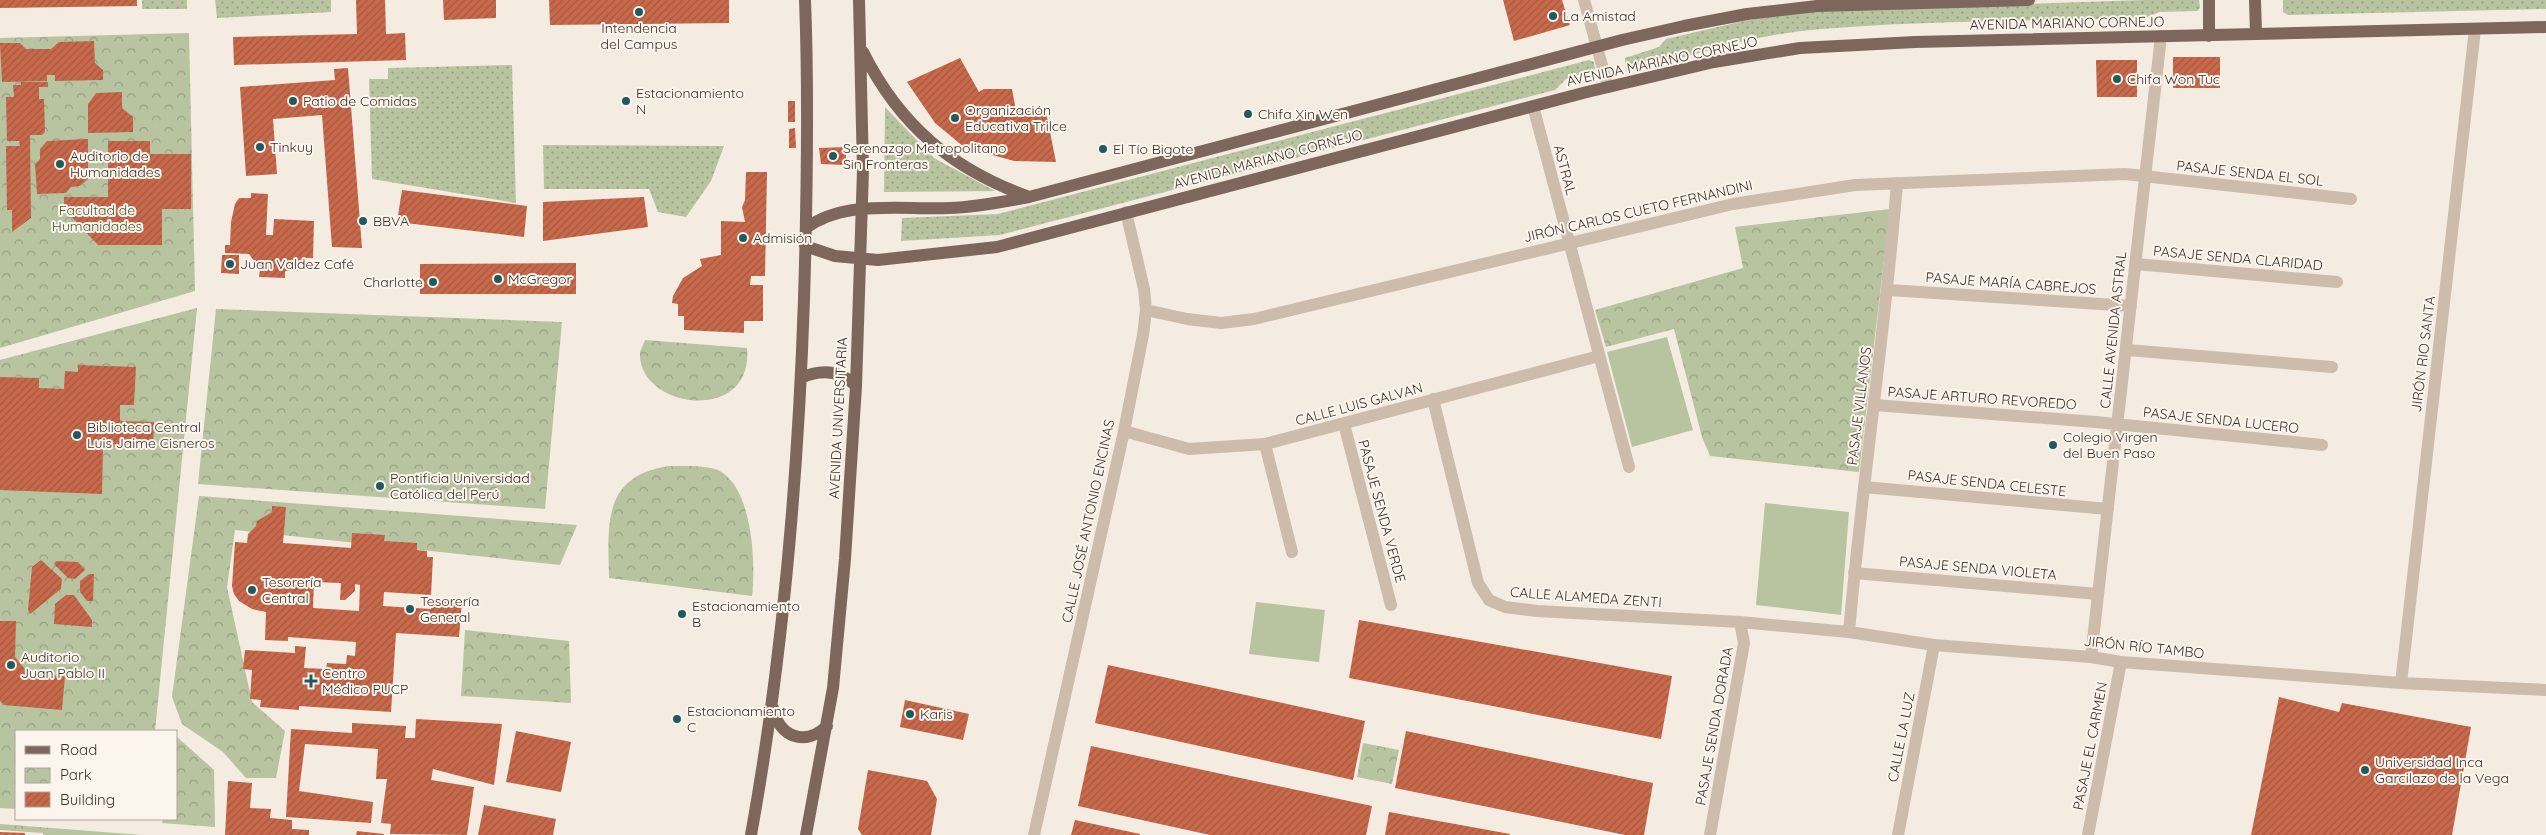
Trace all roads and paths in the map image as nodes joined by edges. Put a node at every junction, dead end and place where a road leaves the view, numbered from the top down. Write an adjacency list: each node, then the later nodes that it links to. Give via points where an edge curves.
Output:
1 (805, 0): 22 (main road)
2 (859, 0): 13 (main road, AVENIDA UNIVERSITARIA)
3 (1584, 0): 12 (street)
4 (2029, 0): 12 (main road, AVENIDA MARIANO CORNEJO, via 1817,6 1738,16)
5 (2208, 0): 11 (main road)
6 (2255, 0): 9 (main road)
7 (2546, 27): 8 (main road, AVENIDA MARIANO CORNEJO)
8 (2475, 29): 9 (main road, AVENIDA MARIANO CORNEJO); 55 (street, JIRÓN RIO SANTA)
9 (2256, 34): 11 (main road, AVENIDA MARIANO CORNEJO)
10 (2161, 36): 11 (main road, AVENIDA MARIANO CORNEJO); 14 (main road, AVENIDA MARIANO CORNEJO, via 1800,48 1714,62); 16 (street, CALLE AVENIDA ASTRAL)
11 (2209, 36)
12 (1597, 47): 14 (street); 18 (main road, AVENIDA MARIANO CORNEJO)
13 (861, 48): 18 (main road, via 889,97 928,140 975,174); 20 (main road, AVENIDA UNIVERSITARIA)
14 (1608, 87): 15 (main road, AVENIDA MARIANO CORNEJO)
15 (1533, 106): 21 (main road, AVENIDA MARIANO CORNEJO); 23 (street, ASTRAL)
16 (2146, 176): 17 (street, JIRÓN CARLOS CUETO FERNANDINI, via 2125,174); 19 (street, PASAJE SENDA EL SOL); 26 (street, CALLE AVENIDA ASTRAL)
17 (1897, 183): 23 (street, JIRÓN CARLOS CUETO FERNANDINI, via 1855,185 1733,204); 28 (street, PASAJE VILLANOS)
18 (1029, 197): 20 (main road, AVENIDA MARIANO CORNEJO, via 976,207)
19 (2351, 199)
20 (862, 209): 22 (main road, AVENIDA MARIANO CORNEJO, via 831,214); 25 (main road, AVENIDA UNIVERSITARIA)
21 (1126, 212): 25 (main road, AVENIDA MARIANO CORNEJO, via 997,247 933,256); 30 (street, CALLE JOSÉ ANTONIO ENCINAS, via 1141,271)
22 (806, 228): 24 (main road)
23 (1568, 242): 30 (street, JIRÓN CARLOS CUETO FERNANDINI, via 1254,319 1221,324); 32 (street, ASTRAL)
24 (805, 246): 25 (main road, AVENIDA MARIANO CORNEJO); 34 (main road)
25 (861, 260): 35 (main road, AVENIDA UNIVERSITARIA)
26 (2136, 264): 27 (street, PASAJE SENDA CLARIDAD); 29 (street, CALLE AVENIDA ASTRAL)
27 (2337, 282)
28 (1889, 290): 29 (street, PASAJE MARÍA CABREJOS); 37 (street, PASAJE VILLANOS)
29 (2131, 306): 31 (street, CALLE AVENIDA ASTRAL)
30 (1146, 310): 40 (street, CALLE JOSÉ ANTONIO ENCINAS)
31 (2127, 350): 33 (street); 39 (street, CALLE AVENIDA ASTRAL)
32 (1600, 356): 36 (street, CALLE LUIS GALVAN); 43 (street, ASTRAL)
33 (2332, 367)
34 (801, 378): 35 (main road, via 831,372 849,379); 57 (main road, via 792,528)
35 (856, 386): 58 (main road, AVENIDA UNIVERSITARIA, via 845,559)
36 (1433, 399): 38 (street, CALLE LUIS GALVAN); 50 (street, CALLE ALAMEDA ZENTI, via 1478,583 1489,600 1505,607 1537,611)
37 (1874, 405): 39 (street, PASAJE ARTURO REVOREDO); 44 (street, PASAJE VILLANOS)
38 (1344, 424): 41 (street, CALLE LUIS GALVAN); 49 (street, PASAJE SENDA VERDE)
39 (2118, 424): 42 (street, PASAJE SENDA LUCERO); 45 (street, CALLE AVENIDA ASTRAL)
40 (1124, 431): 41 (street, CALLE LUIS GALVAN, via 1190,449); 65 (street, CALLE JOSÉ ANTONIO ENCINAS)
41 (1265, 444): 46 (street)
42 (2322, 445)
43 (1629, 467)
44 (1864, 486): 45 (street, PASAJE SENDA CELESTE); 47 (street, PASAJE VILLANOS)
45 (2108, 510): 48 (street, CALLE AVENIDA ASTRAL)
46 (1292, 552)
47 (1854, 573): 48 (street, PASAJE SENDA VIOLETA); 51 (street, PASAJE VILLANOS)
48 (2098, 594): 53 (street, CALLE AVENIDA ASTRAL)
49 (1391, 605)
50 (1740, 622): 51 (street, JIRÓN RÍO TAMBO); 66 (street, PASAJE SENDA DORADA, via 1744,643)
51 (1849, 632): 52 (street, JIRÓN RÍO TAMBO)
52 (1934, 645): 53 (street, JIRÓN RÍO TAMBO); 67 (street, CALLE LA LUZ)
53 (2091, 657): 54 (street, JIRÓN RÍO TAMBO)
54 (2121, 662): 55 (street, JIRÓN RÍO TAMBO); 68 (street, PASAJE EL CARMEN)
55 (2400, 683): 56 (street, JIRÓN RÍO TAMBO)
56 (2546, 690)
57 (772, 703): 58 (main road, via 780,726 794,736 812,735); 59 (main road)
58 (827, 726): 60 (main road, AVENIDA UNIVERSITARIA)
59 (757, 802): 61 (main road); 62 (main road)
60 (811, 808): 63 (main road, AVENIDA UNIVERSITARIA); 64 (main road)
61 (751, 835)
62 (758, 835)
63 (806, 835)
64 (812, 835)
65 (1034, 835)
66 (1710, 835)
67 (1898, 835)
68 (2088, 835)

